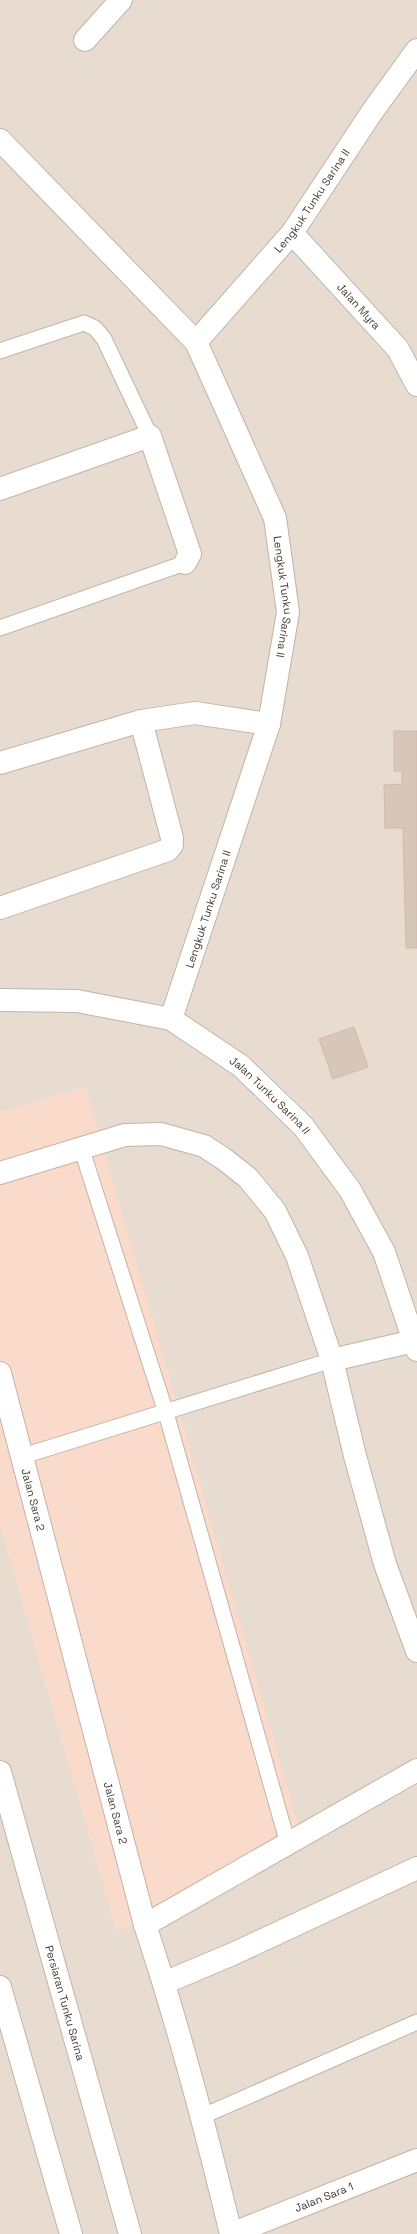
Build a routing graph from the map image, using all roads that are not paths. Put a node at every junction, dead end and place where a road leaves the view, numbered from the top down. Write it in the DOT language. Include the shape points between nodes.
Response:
graph roads {
  1 [pos="121,0"];
  2 [pos="85,40"];
  3 [pos="417,50"];
  4 [pos="0,141"];
  5 [pos="292,233"];
  6 [pos="196,342"];
  7 [pos="0,351"];
  8 [pos="417,385"];
  9 [pos="150,436"];
  10 [pos="0,489"];
  11 [pos="185,563"];
  12 [pos="0,628"];
  13 [pos="141,721"];
  14 [pos="269,724"];
  15 [pos="0,763"];
  16 [pos="0,908"];
  17 [pos="0,1000"];
  18 [pos="171,1019"];
  19 [pos="81,1147"];
  20 [pos="0,1173"];
  21 [pos="416,1345"];
  22 [pos="332,1360"];
  23 [pos="0,1373"];
  24 [pos="166,1413"];
  25 [pos="24,1456"];
  26 [pos="417,1651"];
  27 [pos="417,1770"];
  28 [pos="0,1772"];
  29 [pos="288,1844"];
  30 [pos="417,1868"];
  31 [pos="146,1925"];
  32 [pos="164,1983"];
  33 [pos="0,1987"];
  34 [pos="417,2022"];
  35 [pos="203,2116"];
  36 [pos="417,2160"];
  37 [pos="71,2234"];
  38 [pos="130,2234"];
  39 [pos="231,2234"];
  1 -- 2 [label="street"];
  3 -- 5 [label="street, Lengkuk Tunku Sarina II" via="372,112"];
  4 -- 6 [label="street, Lengkuk Tunku Sarina II"];
  5 -- 6 [label="street, Lengkuk Tunku Sarina II"];
  5 -- 8 [label="street, Jalan Myra" via="398,348"];
  6 -- 14 [label="street, Lengkuk Tunku Sarina II" via="275,518 288,612"];
  7 -- 9 [label="lane" via="84,323 95,328 104,340"];
  9 -- 10 [label="street"];
  9 -- 11 [label="street" via="190,554"];
  11 -- 12 [label="lane"];
  13 -- 14 [label="street" via="195,713"];
  13 -- 15 [label="street"];
  13 -- 16 [label="street" via="172,845 168,850"];
  14 -- 18 [label="street, Lengkuk Tunku Sarina II"];
  17 -- 18 [label="street, Jalan Tunku Sarina II" via="77,1001"];
  18 -- 21 [label="street, Jalan Tunku Sarina II" via="241,1066 303,1126 350,1190 384,1252"];
  19 -- 20 [label="street"];
  19 -- 22 [label="street" via="124,1135 161,1134 204,1146 248,1178 276,1211 297,1256"];
  19 -- 24 [label="lane"];
  21 -- 22 [label="street"];
  22 -- 24 [label="lane"];
  22 -- 26 [label="street" via="385,1564"];
  23 -- 25 [label="street, Jalan Sara 2"];
  24 -- 25 [label="lane"];
  24 -- 29 [label="lane"];
  25 -- 31 [label="street, Jalan Sara 2"];
  27 -- 29 [label="street"];
  28 -- 38 [label="street, Persiaran Tunku Sarina"];
  29 -- 31 [label="street"];
  30 -- 32 [label="street" via="242,1950"];
  31 -- 32 [label="street, Jalan Sara 2"];
  32 -- 35 [label="street, Jalan Sara 2"];
  33 -- 37 [label="street"];
  34 -- 35 [label="lane"];
  35 -- 39 [label="street, Jalan Sara 2"];
  36 -- 39 [label="street, Jalan Sara 1"];
}
